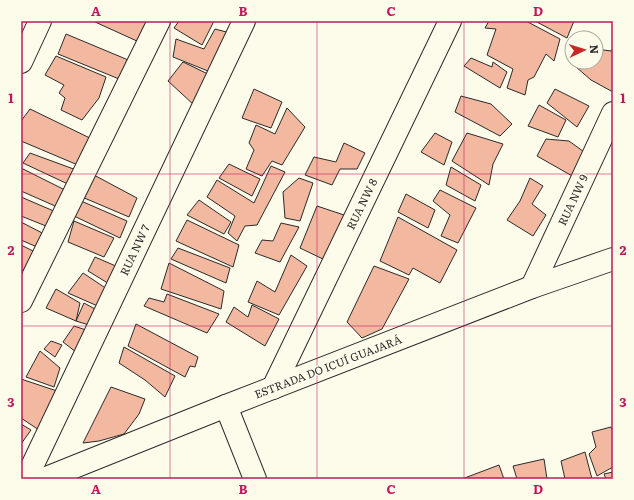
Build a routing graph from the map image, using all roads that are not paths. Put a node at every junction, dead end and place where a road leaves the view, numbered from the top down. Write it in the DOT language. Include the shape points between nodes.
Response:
graph roads {
  1 [pos="40,21"];
  2 [pos="159,21"];
  3 [pos="244,21"];
  4 [pos="450,21"];
  5 [pos="21,62"];
  6 [pos="613,114"];
  7 [pos="613,259"];
  8 [pos="532,287"];
  9 [pos="21,301"];
  10 [pos="273,388"];
  11 [pos="226,406"];
  12 [pos="56,477"];
  13 [pos="26,479"];
  14 [pos="255,479"];
  1 -- 5 [label="street"];
  2 -- 9 [label="street"];
  3 -- 13 [label="street, RUA NW 7"];
  4 -- 10 [label="street, RUA NW 8"];
  6 -- 8 [label="street, RUA NW 9"];
  7 -- 8 [label="street, ESTRADA DO ICUÍ GUAJARÁ"];
  8 -- 10 [label="street, ESTRADA DO ICUÍ GUAJARÁ"];
  10 -- 11 [label="street, ESTRADA DO ICUÍ GUAJARÁ"];
  11 -- 12 [label="street, ESTRADA DO ICUÍ GUAJARÁ"];
  11 -- 14 [label="street"];
}
